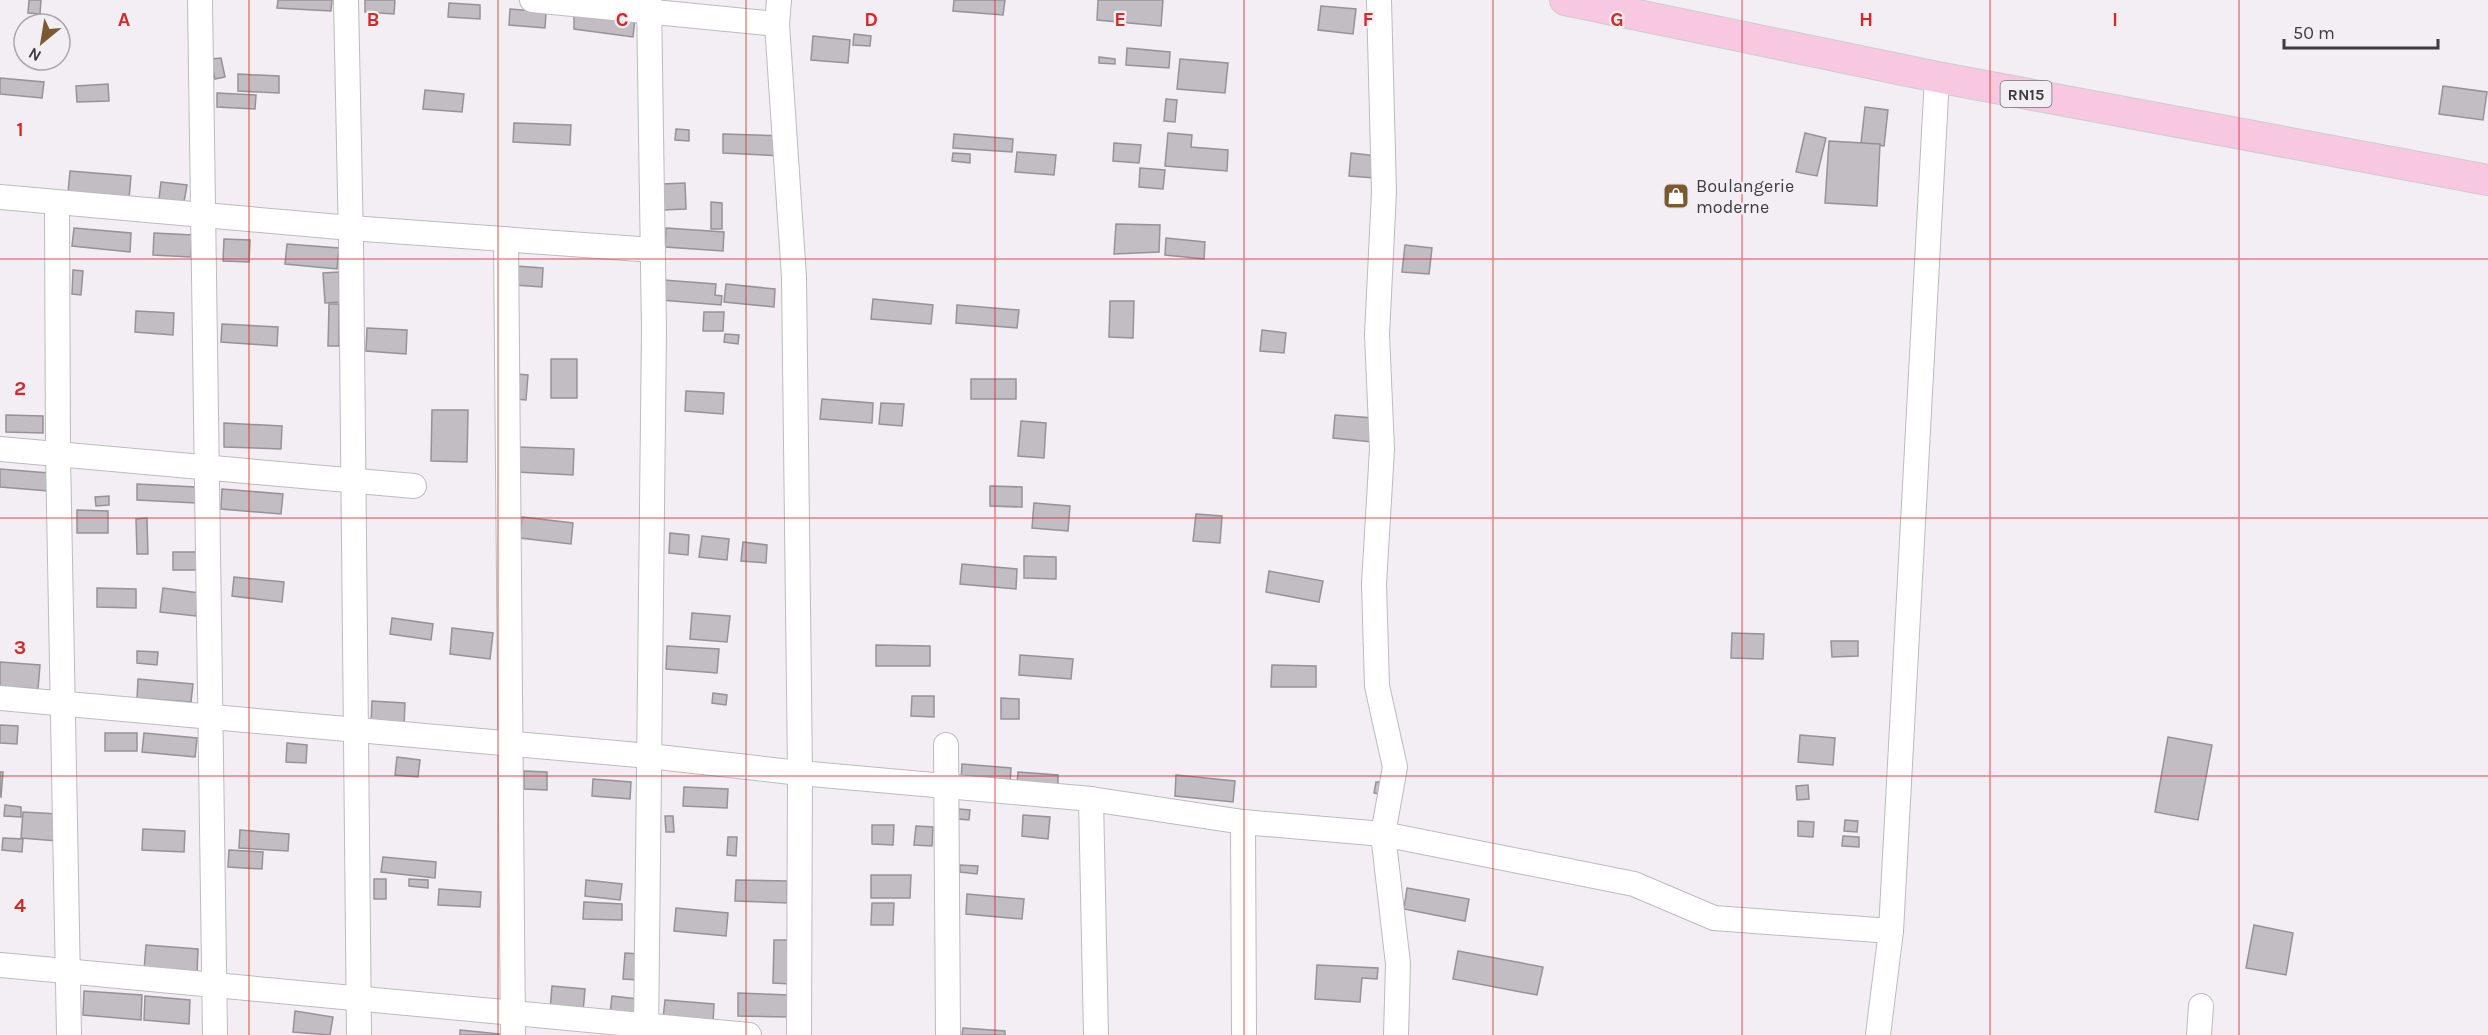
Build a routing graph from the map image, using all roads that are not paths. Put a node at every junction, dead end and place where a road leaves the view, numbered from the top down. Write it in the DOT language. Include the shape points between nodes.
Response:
graph roads {
  1 [pos="200,0"];
  2 [pos="346,0"];
  3 [pos="532,0"];
  4 [pos="779,0"];
  5 [pos="1379,0"];
  6 [pos="1565,0"];
  7 [pos="649,6"];
  8 [pos="777,24"];
  9 [pos="1937,77"];
  10 [pos="2488,180"];
  11 [pos="0,197"];
  12 [pos="57,202"];
  13 [pos="204,213"];
  14 [pos="351,228"];
  15 [pos="506,239"];
  16 [pos="652,250"];
  17 [pos="0,449"];
  18 [pos="58,454"];
  19 [pos="208,468"];
  20 [pos="352,481"];
  21 [pos="414,486"];
  22 [pos="0,698"];
  23 [pos="63,704"];
  24 [pos="211,718"];
  25 [pos="355,731"];
  26 [pos="511,745"];
  27 [pos="946,745"];
  28 [pos="649,756"];
  29 [pos="800,773"];
  30 [pos="946,786"];
  31 [pos="1091,799"];
  32 [pos="1243,822"];
  33 [pos="1383,834"];
  34 [pos="1891,931"];
  35 [pos="0,965"];
  36 [pos="68,971"];
  37 [pos="214,985"];
  38 [pos="358,999"];
  39 [pos="2201,1005"];
  40 [pos="513,1024"];
  41 [pos="646,1030"];
  42 [pos="69,1035"];
  43 [pos="215,1035"];
  44 [pos="359,1035"];
  45 [pos="749,1035"];
  46 [pos="798,1035"];
  47 [pos="948,1035"];
  48 [pos="1096,1035"];
  49 [pos="1244,1035"];
  50 [pos="1396,1035"];
  51 [pos="1878,1035"];
  52 [pos="2199,1035"];
  1 -- 13 [label="street"];
  2 -- 14 [label="street"];
  3 -- 7 [label="street"];
  4 -- 8 [label="street"];
  5 -- 33 [label="street" via="1384,192 1377,335 1382,449 1374,584 1377,686 1395,766"];
  6 -- 9 [label="main road, RN15"];
  7 -- 8 [label="street"];
  7 -- 16 [label="street"];
  8 -- 29 [label="street" via="794,277"];
  9 -- 10 [label="main road, RN15"];
  9 -- 34 [label="street"];
  11 -- 12 [label="street"];
  12 -- 13 [label="street"];
  12 -- 18 [label="street"];
  13 -- 14 [label="street"];
  13 -- 19 [label="street"];
  14 -- 15 [label="street"];
  14 -- 20 [label="street"];
  15 -- 16 [label="street"];
  15 -- 26 [label="street"];
  16 -- 28 [label="street"];
  17 -- 18 [label="street"];
  18 -- 19 [label="street"];
  18 -- 23 [label="street"];
  19 -- 20 [label="street"];
  19 -- 24 [label="street"];
  20 -- 21 [label="street"];
  20 -- 25 [label="street"];
  22 -- 23 [label="street"];
  23 -- 24 [label="street"];
  23 -- 36 [label="street"];
  24 -- 25 [label="street"];
  24 -- 37 [label="street"];
  25 -- 26 [label="street"];
  25 -- 38 [label="street"];
  26 -- 28 [label="street"];
  26 -- 40 [label="street"];
  27 -- 30 [label="street"];
  28 -- 29 [label="street"];
  28 -- 41 [label="street"];
  29 -- 30 [label="street"];
  29 -- 46 [label="street"];
  30 -- 31 [label="street"];
  30 -- 47 [label="street"];
  31 -- 32 [label="street"];
  31 -- 48 [label="street"];
  32 -- 33 [label="street"];
  32 -- 49 [label="street"];
  33 -- 34 [label="street" via="1634,884 1713,918"];
  33 -- 50 [label="street" via="1398,964"];
  34 -- 51 [label="street"];
  35 -- 36 [label="street"];
  36 -- 37 [label="street"];
  36 -- 42 [label="street"];
  37 -- 38 [label="street"];
  37 -- 43 [label="street"];
  38 -- 40 [label="street"];
  38 -- 44 [label="street"];
  39 -- 52 [label="street"];
  40 -- 41 [label="street"];
  41 -- 45 [label="street"];
}
